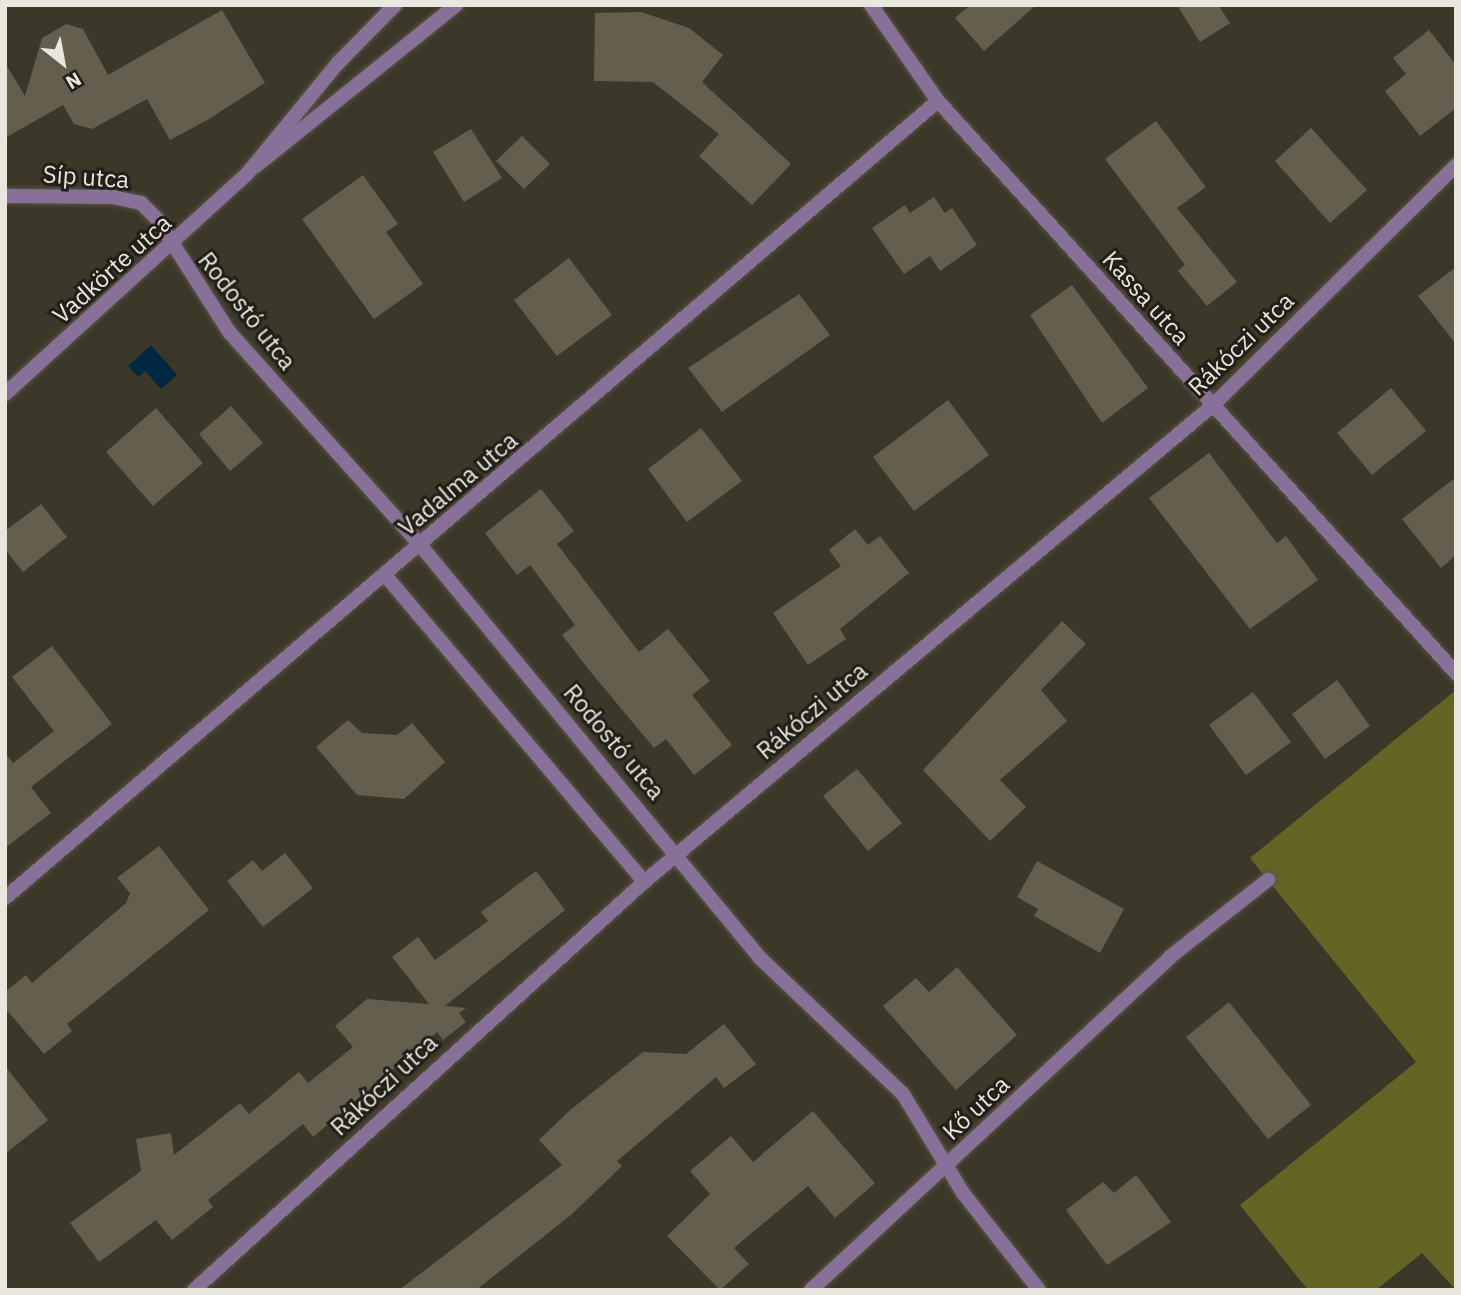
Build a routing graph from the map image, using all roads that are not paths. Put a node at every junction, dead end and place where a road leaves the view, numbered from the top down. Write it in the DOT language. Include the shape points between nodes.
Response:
graph roads {
  1 [pos="395,5"];
  2 [pos="456,5"];
  3 [pos="871,5"];
  4 [pos="937,101"];
  5 [pos="1456,165"];
  6 [pos="247,174"];
  7 [pos="5,196"];
  8 [pos="157,219"];
  9 [pos="171,249"];
  10 [pos="5,394"];
  11 [pos="1212,406"];
  12 [pos="421,546"];
  13 [pos="384,575"];
  14 [pos="1456,673"];
  15 [pos="678,853"];
  16 [pos="1268,880"];
  17 [pos="644,882"];
  18 [pos="5,898"];
  19 [pos="948,1166"];
  20 [pos="194,1290"];
  21 [pos="811,1290"];
  22 [pos="1039,1290"];
  1 -- 6 [label="street, Vadkörte utca" via="338,63"];
  2 -- 6 [label="street, Vadkörte utca"];
  3 -- 4 [label="street, Kassa utca"];
  4 -- 11 [label="street, Kassa utca"];
  4 -- 12 [label="street, Vadalma utca"];
  5 -- 11 [label="street, Rákóczi utca"];
  6 -- 9 [label="street, Vadkörte utca"];
  7 -- 8 [label="street, Síp utca" via="113,197 141,203"];
  8 -- 9 [label="street, Rodostó utca"];
  9 -- 10 [label="street, Vadkörte utca"];
  9 -- 12 [label="street, Rodostó utca" via="230,333"];
  11 -- 14 [label="street, Kassa utca"];
  11 -- 15 [label="street, Rákóczi utca"];
  12 -- 13 [label="street, Vadalma utca"];
  12 -- 15 [label="street, Rodostó utca"];
  13 -- 17 [label="street"];
  13 -- 18 [label="street, Vadalma utca"];
  15 -- 17 [label="street, Rákóczi utca"];
  15 -- 19 [label="street, Rodostó utca" via="760,958 903,1094"];
  16 -- 19 [label="street, Kő utca" via="1170,957"];
  17 -- 20 [label="street, Rákóczi utca"];
  19 -- 21 [label="street, Kő utca"];
  19 -- 22 [label="street, Rodostó utca"];
}
